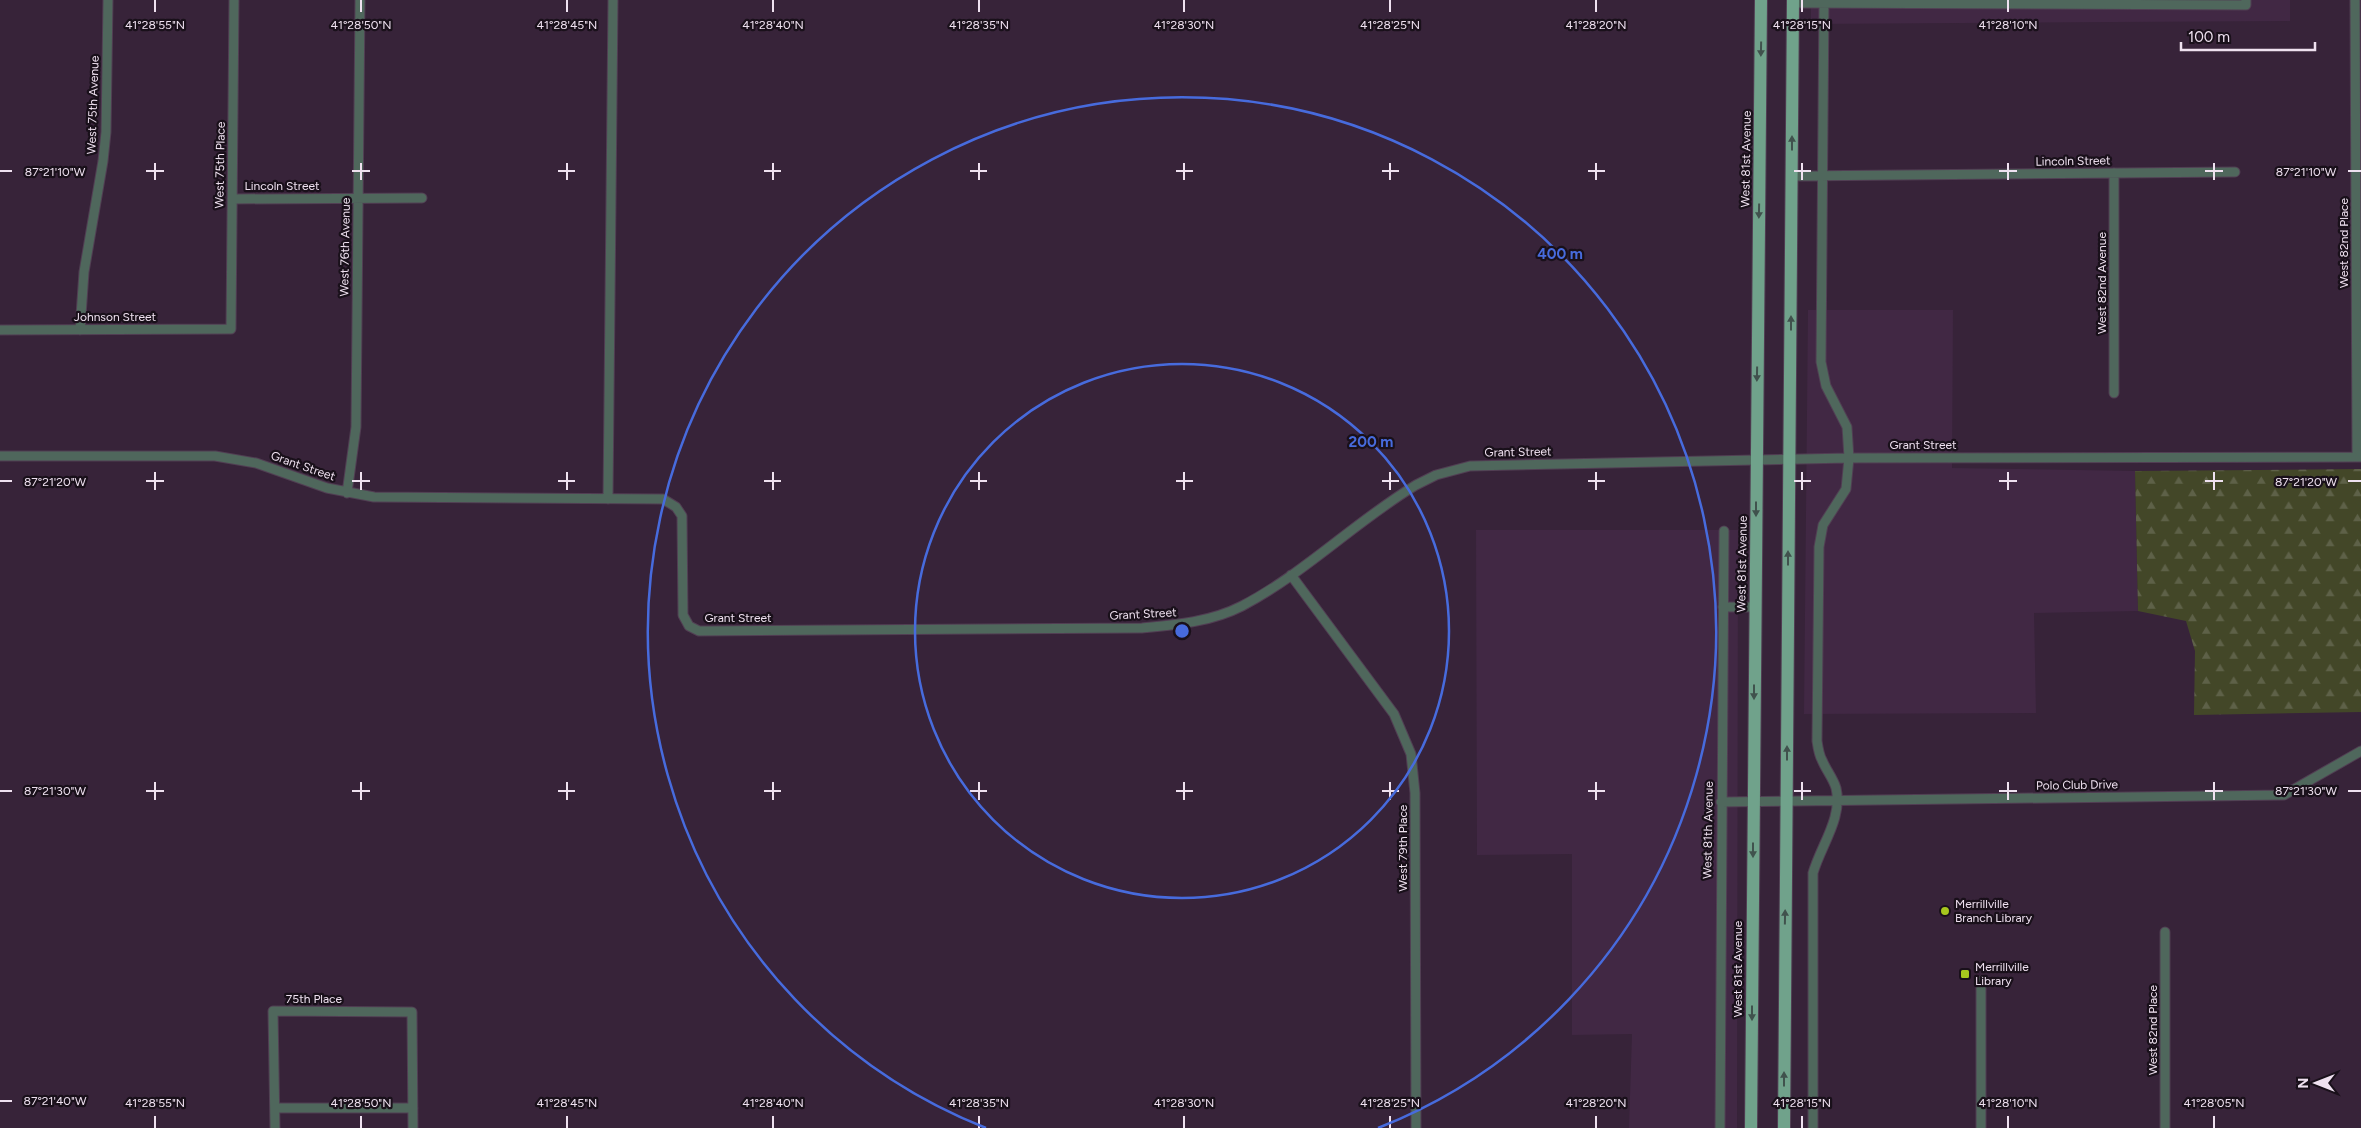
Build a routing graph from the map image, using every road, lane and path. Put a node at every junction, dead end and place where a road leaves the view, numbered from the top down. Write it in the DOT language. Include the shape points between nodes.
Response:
graph roads {
  1 [pos="108,0"];
  2 [pos="234,0"];
  3 [pos="360,0"];
  4 [pos="613,0"];
  5 [pos="1761,0"];
  6 [pos="2246,0"];
  7 [pos="2355,0"];
  8 [pos="1793,1"];
  9 [pos="1824,1"];
  10 [pos="2358,165"];
  11 [pos="2234,172"];
  12 [pos="2114,173"];
  13 [pos="1792,176"];
  14 [pos="1823,176"];
  15 [pos="358,198"];
  16 [pos="422,198"];
  17 [pos="232,199"];
  18 [pos="0,330"];
  19 [pos="80,330"];
  20 [pos="231,330"];
  21 [pos="2359,364"];
  22 [pos="2114,393"];
  23 [pos="0,456"];
  24 [pos="2359,456"];
  25 [pos="1849,458"];
  26 [pos="1790,459"];
  27 [pos="1756,461"];
  28 [pos="347,493"];
  29 [pos="608,499"];
  30 [pos="1724,531"];
  31 [pos="1291,575"];
  32 [pos="1723,607"];
  33 [pos="1755,607"];
  34 [pos="2361,751"];
  35 [pos="1786,801"];
  36 [pos="1838,801"];
  37 [pos="1721,802"];
  38 [pos="1753,802"];
  39 [pos="2165,932"];
  40 [pos="1981,982"];
  41 [pos="274,1108"];
  42 [pos="413,1108"];
  43 [pos="275,1128"];
  44 [pos="413,1128"];
  45 [pos="1416,1128"];
  46 [pos="1720,1128"];
  47 [pos="1751,1128"];
  48 [pos="1784,1128"];
  49 [pos="1813,1128"];
  50 [pos="1981,1128"];
  51 [pos="2165,1128"];
  1 -- 19 [label="street, West 75th Avenue" via="104,160 84,272"];
  2 -- 17 [label="street, West 75th Place"];
  3 -- 15 [label="street, West 76th Avenue"];
  4 -- 29 [label="street"];
  5 -- 27 [label="main road, West 81st Avenue, one-way"];
  6 -- 9 [label="street" via="2246,5 1900,5"];
  7 -- 10 [label="street, West 82nd Place"];
  8 -- 9 [label="street"];
  13 -- 8 [label="main road, one-way"];
  9 -- 14 [label="street"];
  10 -- 21 [label="street, West 82nd Place"];
  11 -- 12 [label="street, Lincoln Street"];
  12 -- 14 [label="street, Lincoln Street"];
  12 -- 22 [label="street, West 82nd Avenue"];
  13 -- 14 [label="street, Lincoln Street"];
  26 -- 13 [label="main road, one-way"];
  14 -- 25 [label="street" via="1822,369 1826,386 1847,427"];
  15 -- 16 [label="street, Lincoln Street"];
  15 -- 17 [label="street, Lincoln Street"];
  15 -- 28 [label="street, West 76th Avenue" via="356,427"];
  17 -- 20 [label="street, West 75th Place"];
  18 -- 19 [label="street, Johnson Street"];
  19 -- 20 [label="street, Johnson Street"];
  21 -- 24 [label="street, West 82nd Place"];
  23 -- 28 [label="street, Grant Street" via="215,456 256,463"];
  24 -- 25 [label="street, Grant Street"];
  25 -- 26 [label="street, Grant Street"];
  25 -- 36 [label="street" via="1846,489 1823,525 1819,547 1817,742 1835,785"];
  26 -- 27 [label="street, Grant Street"];
  35 -- 26 [label="main road, one-way"];
  27 -- 31 [label="street, Grant Street" via="1494,464 1458,469 1431,477 1406,491"];
  27 -- 33 [label="main road, West 81st Avenue, one-way"];
  28 -- 29 [label="street, Grant Street" via="374,497"];
  29 -- 31 [label="street, Grant Street" via="663,500 679,510 684,525 684,615 689,626 699,631 1142,628 1192,623 1240,607"];
  30 -- 32 [label="street, West 81th Avenue"];
  31 -- 45 [label="street, West 79th Place" via="1394,714 1411,754 1415,801"];
  32 -- 33 [label="street"];
  32 -- 37 [label="street, West 81th Avenue"];
  33 -- 38 [label="main road, West 81st Avenue, one-way"];
  34 -- 36 [label="street, Polo Club Drive" via="2284,796"];
  35 -- 36 [label="street, Polo Club Drive"];
  35 -- 38 [label="street, Polo Club Drive"];
  48 -- 35 [label="main road, one-way"];
  36 -- 49 [label="street" via="1833,825 1813,873"];
  37 -- 38 [label="street, Polo Club Drive"];
  37 -- 46 [label="street, West 81th Avenue"];
  38 -- 47 [label="main road, West 81st Avenue, one-way"];
  39 -- 51 [label="street, West 82nd Place"];
  40 -- 50 [label="street"];
  41 -- 42 [label="street"];
  41 -- 42 [label="street, 75th Place" via="273,1011 412,1012"];
  41 -- 43 [label="street, 75th Place"];
  42 -- 44 [label="street"];
}
